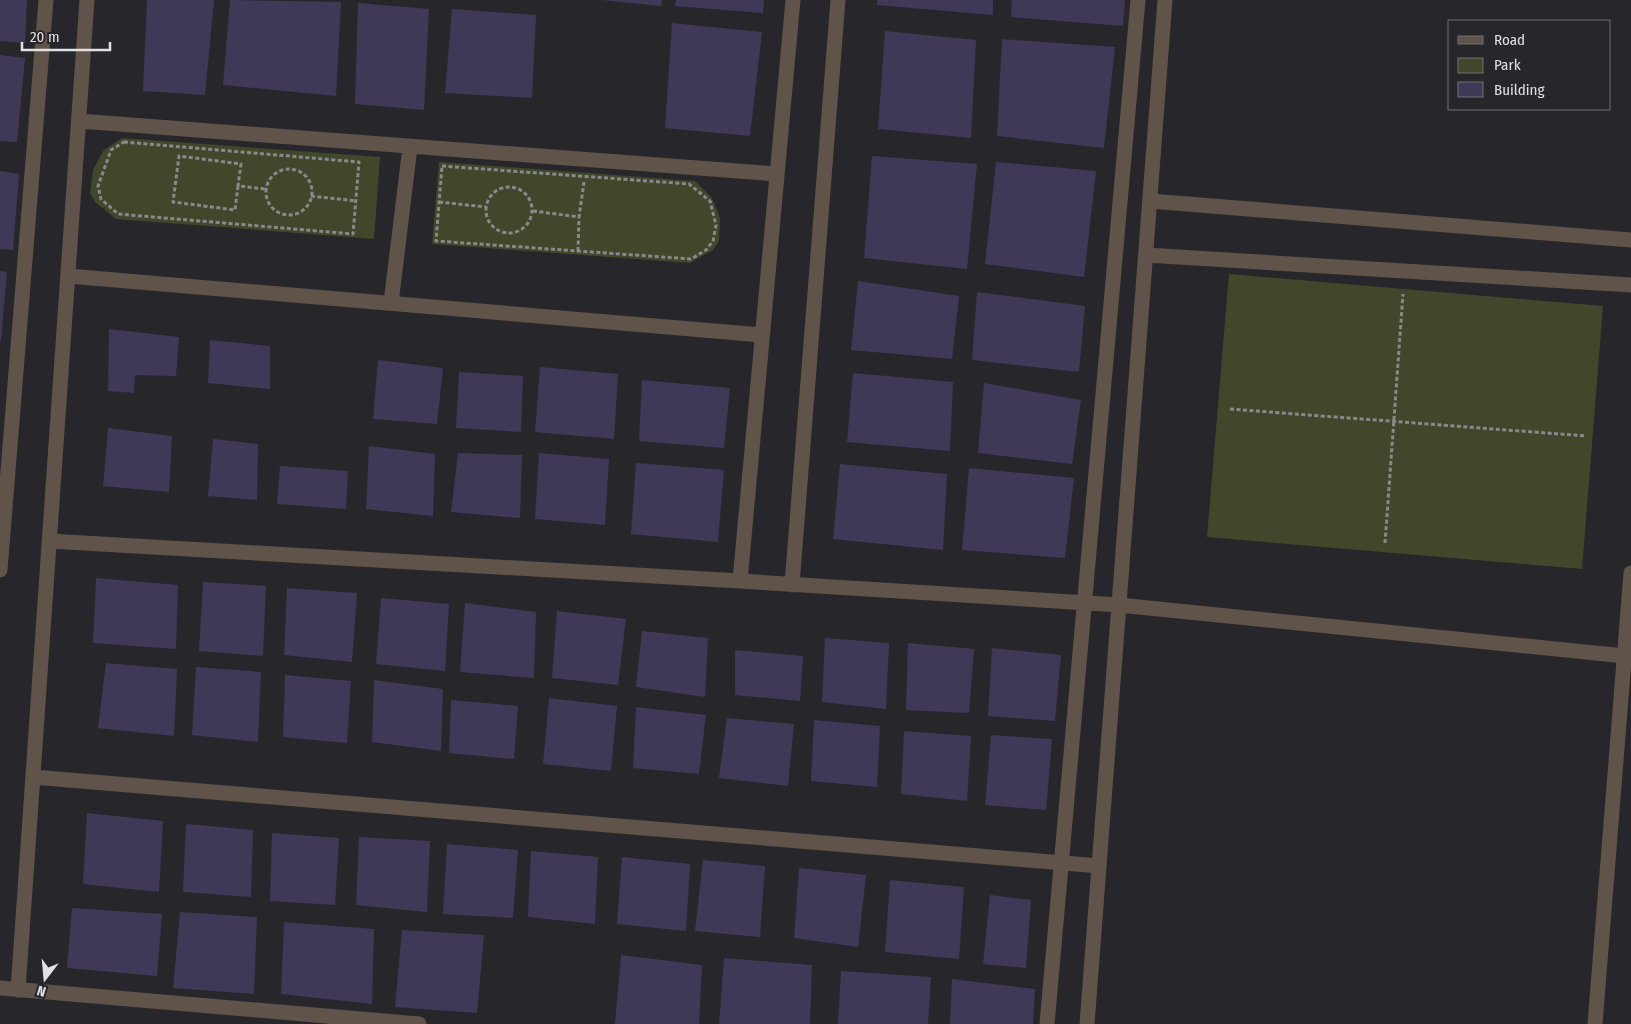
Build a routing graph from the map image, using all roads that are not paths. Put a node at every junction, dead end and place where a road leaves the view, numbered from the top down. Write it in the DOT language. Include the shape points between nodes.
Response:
graph roads {
  1 [pos="46,0"];
  2 [pos="87,0"];
  3 [pos="793,0"];
  4 [pos="838,0"];
  5 [pos="1138,0"];
  6 [pos="1165,0"];
  7 [pos="79,121"];
  8 [pos="410,146"];
  9 [pos="777,174"];
  10 [pos="1150,201"];
  11 [pos="1631,240"];
  12 [pos="1146,255"];
  13 [pos="68,276"];
  14 [pos="1631,285"];
  15 [pos="391,303"];
  16 [pos="762,335"];
  17 [pos="49,541"];
  18 [pos="0,570"];
  19 [pos="1631,573"];
  20 [pos="740,581"];
  21 [pos="792,585"];
  22 [pos="1084,603"];
  23 [pos="1119,605"];
  24 [pos="1624,656"];
  25 [pos="33,777"];
  26 [pos="1062,863"];
  27 [pos="1099,866"];
  28 [pos="0,988"];
  29 [pos="18,990"];
  30 [pos="419,1024"];
  31 [pos="1047,1024"];
  32 [pos="1087,1024"];
  33 [pos="1595,1024"];
  1 -- 18 [label="street"];
  2 -- 7 [label="street"];
  3 -- 9 [label="street"];
  4 -- 21 [label="street"];
  5 -- 22 [label="street"];
  6 -- 10 [label="street"];
  7 -- 8 [label="street"];
  7 -- 13 [label="street"];
  8 -- 9 [label="street"];
  8 -- 15 [label="street"];
  9 -- 16 [label="street"];
  10 -- 11 [label="street"];
  10 -- 12 [label="street"];
  12 -- 14 [label="street"];
  12 -- 23 [label="street"];
  13 -- 15 [label="street"];
  13 -- 17 [label="street"];
  15 -- 16 [label="street"];
  16 -- 20 [label="street"];
  17 -- 20 [label="street"];
  17 -- 25 [label="street"];
  19 -- 24 [label="street"];
  20 -- 21 [label="street"];
  21 -- 22 [label="street"];
  22 -- 23 [label="street"];
  22 -- 26 [label="street"];
  23 -- 24 [label="street"];
  23 -- 27 [label="street"];
  24 -- 33 [label="street"];
  25 -- 26 [label="street"];
  25 -- 29 [label="street"];
  26 -- 27 [label="street"];
  26 -- 31 [label="street"];
  27 -- 32 [label="street"];
  28 -- 29 [label="street"];
  29 -- 30 [label="street"];
}
